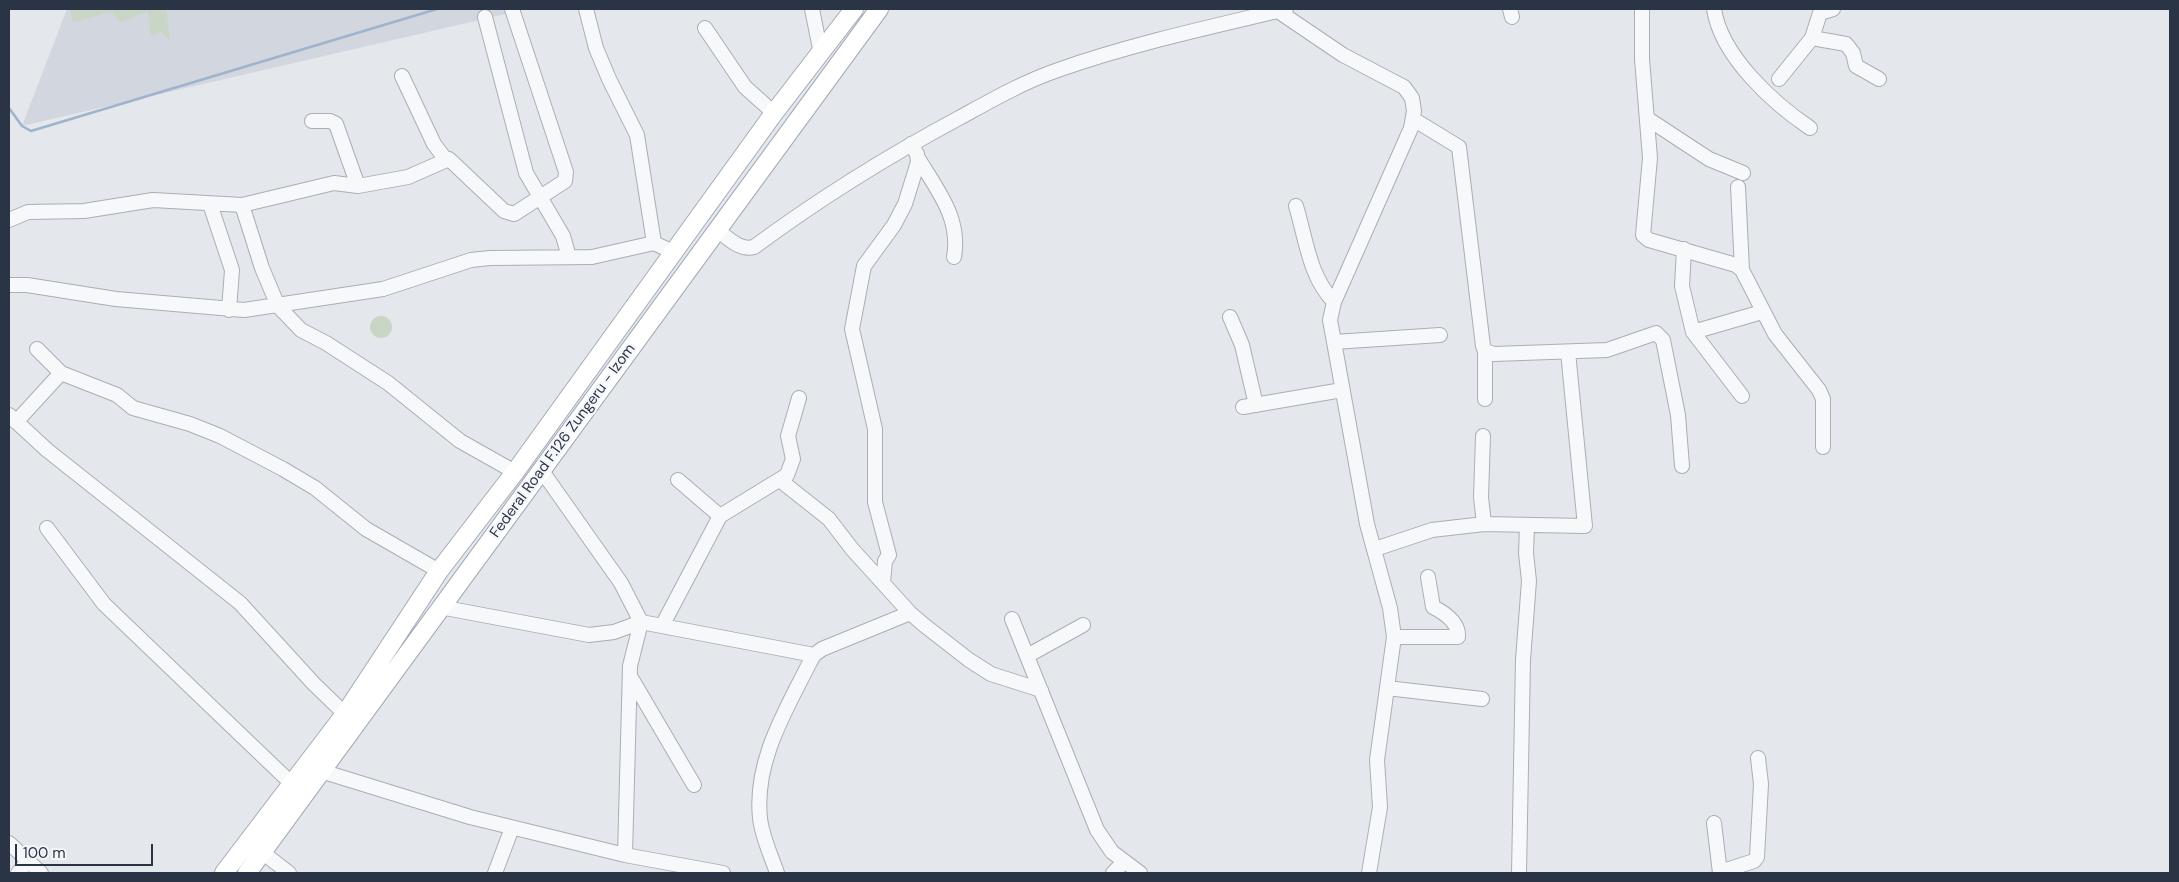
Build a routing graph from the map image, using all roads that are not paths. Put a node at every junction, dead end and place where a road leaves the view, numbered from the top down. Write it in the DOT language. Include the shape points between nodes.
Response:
graph roads {
  1 [pos="512,9"];
  2 [pos="586,9"];
  3 [pos="812,9"];
  4 [pos="854,9"];
  5 [pos="879,9"];
  6 [pos="1642,9"];
  7 [pos="1714,9"];
  8 [pos="1281,10"];
  9 [pos="1823,10"];
  10 [pos="485,17"];
  11 [pos="705,28"];
  12 [pos="1812,38"];
  13 [pos="821,54"];
  14 [pos="805,75"];
  15 [pos="402,76"];
  16 [pos="1779,79"];
  17 [pos="1879,79"];
  18 [pos="821,88"];
  19 [pos="774,113"];
  20 [pos="1412,119"];
  21 [pos="1648,119"];
  22 [pos="312,121"];
  23 [pos="1810,128"];
  24 [pos="911,144"];
  25 [pos="918,158"];
  26 [pos="449,160"];
  27 [pos="1743,173"];
  28 [pos="358,186"];
  29 [pos="1738,187"];
  30 [pos="541,198"];
  31 [pos="210,204"];
  32 [pos="242,205"];
  33 [pos="1296,206"];
  34 [pos="9,220"];
  35 [pos="717,230"];
  36 [pos="654,243"];
  37 [pos="1684,249"];
  38 [pos="675,253"];
  39 [pos="569,257"];
  40 [pos="954,257"];
  41 [pos="1742,270"];
  42 [pos="9,285"];
  43 [pos="1334,302"];
  44 [pos="278,306"];
  45 [pos="229,310"];
  46 [pos="1762,312"];
  47 [pos="1230,317"];
  48 [pos="1693,332"];
  49 [pos="1440,335"];
  50 [pos="1334,342"];
  51 [pos="37,349"];
  52 [pos="1485,351"];
  53 [pos="1568,352"];
  54 [pos="61,373"];
  55 [pos="1342,390"];
  56 [pos="1742,396"];
  57 [pos="799,398"];
  58 [pos="1485,399"];
  59 [pos="13,418"];
  60 [pos="1483,436"];
  61 [pos="1823,447"];
  62 [pos="1682,466"];
  63 [pos="542,471"];
  64 [pos="515,472"];
  65 [pos="678,480"];
  66 [pos="781,481"];
  67 [pos="720,516"];
  68 [pos="1484,524"];
  69 [pos="1527,526"];
  70 [pos="47,528"];
  71 [pos="1375,549"];
  72 [pos="439,571"];
  73 [pos="1428,577"];
  74 [pos="883,582"];
  75 [pos="440,608"];
  76 [pos="910,613"];
  77 [pos="1012,619"];
  78 [pos="642,622"];
  79 [pos="1083,625"];
  80 [pos="662,626"];
  81 [pos="1394,637"];
  82 [pos="814,654"];
  83 [pos="1027,656"];
  84 [pos="630,676"];
  85 [pos="1388,688"];
  86 [pos="1041,690"];
  87 [pos="1482,698"];
  88 [pos="345,714"];
  89 [pos="1758,758"];
  90 [pos="321,771"];
  91 [pos="292,784"];
  92 [pos="694,785"];
  93 [pos="1714,824"];
  94 [pos="512,828"];
  95 [pos="9,843"];
  96 [pos="262,852"];
  97 [pos="624,855"];
  98 [pos="28,861"];
  99 [pos="1124,862"];
  100 [pos="18,873"];
  101 [pos="41,873"];
  102 [pos="224,873"];
  103 [pos="247,873"];
  104 [pos="289,873"];
  105 [pos="495,873"];
  106 [pos="722,873"];
  107 [pos="777,873"];
  108 [pos="1113,873"];
  109 [pos="1140,873"];
  110 [pos="1369,873"];
  111 [pos="1519,873"];
  112 [pos="1720,873"];
  1 -- 30 [label="street" via="566,172 564,181"];
  2 -- 36 [label="street" via="596,48 636,135"];
  3 -- 13 [label="street"];
  4 -- 13 [label="main road, Federal Road F.126 Zungeru - Izom"];
  5 -- 18 [label="main road, Federal Road F.126 Zungeru - Izom"];
  6 -- 21 [label="street" via="1642,59"];
  7 -- 23 [label="street" via="1727,44 1758,86 1782,109"];
  8 -- 20 [label="street" via="1342,55 1404,87 1412,98"];
  8 -- 24 [label="street" via="1059,69 1019,86"];
  9 -- 12 [label="street"];
  10 -- 30 [label="street" via="526,173"];
  11 -- 19 [label="street" via="745,87"];
  12 -- 16 [label="street"];
  12 -- 17 [label="street" via="1846,44 1853,53 1856,66"];
  13 -- 14 [label="main road, Federal Road F.126 Zungeru - Izom"];
  14 -- 18 [label="main road"];
  14 -- 19 [label="main road, Federal Road F.126 Zungeru - Izom"];
  15 -- 26 [label="street" via="434,144"];
  18 -- 35 [label="main road, Federal Road F.126 Zungeru - Izom"];
  19 -- 38 [label="main road, Federal Road F.126 Zungeru - Izom"];
  20 -- 43 [label="street" via="1411,128"];
  20 -- 52 [label="street" via="1459,147"];
  21 -- 27 [label="street" via="1708,158"];
  21 -- 37 [label="street" via="1650,158 1642,235 1649,240"];
  22 -- 28 [label="street" via="336,124"];
  24 -- 25 [label="street"];
  24 -- 35 [label="street" via="754,247 741,247"];
  25 -- 40 [label="street" via="952,215 956,243"];
  25 -- 74 [label="street" via="899,216 863,269 852,329 875,429 875,502 889,552"];
  26 -- 28 [label="street" via="408,176"];
  26 -- 30 [label="street" via="507,213 514,214"];
  28 -- 32 [label="street" via="334,183"];
  29 -- 41 [label="street"];
  30 -- 39 [label="street" via="564,236"];
  31 -- 32 [label="street"];
  31 -- 34 [label="street" via="153,200 84,211 28,212"];
  31 -- 45 [label="street" via="232,270"];
  32 -- 44 [label="street"];
  33 -- 43 [label="street" via="1313,270 1323,291"];
  35 -- 63 [label="main road, Federal Road F.126 Zungeru - Izom"];
  36 -- 38 [label="street"];
  36 -- 39 [label="street" via="603,256"];
  37 -- 41 [label="street" via="1736,265"];
  37 -- 48 [label="street" via="1682,286"];
  38 -- 64 [label="main road, Federal Road F.126 Zungeru - Izom"];
  39 -- 44 [label="street" via="471,260 383,289"];
  41 -- 46 [label="street"];
  42 -- 45 [label="street"];
  43 -- 50 [label="street" via="1330,320"];
  44 -- 45 [label="street"];
  44 -- 64 [label="street" via="300,330 388,383 460,441"];
  46 -- 48 [label="street"];
  46 -- 61 [label="street" via="1819,390 1823,399"];
  47 -- 55 [label="street" via="1242,345 1249,406"];
  48 -- 56 [label="street"];
  49 -- 50 [label="street"];
  50 -- 55 [label="street"];
  51 -- 54 [label="street"];
  52 -- 53 [label="street" via="1494,354"];
  52 -- 58 [label="street"];
  53 -- 62 [label="street" via="1607,350 1656,333 1660,335 1678,415"];
  53 -- 69 [label="street" via="1585,526"];
  54 -- 59 [label="street"];
  54 -- 72 [label="street" via="117,395 133,408 220,436 276,465 315,488 366,529"];
  55 -- 71 [label="street" via="1367,524"];
  57 -- 66 [label="street" via="788,436 793,459"];
  59 -- 88 [label="street" via="47,450 240,603"];
  60 -- 68 [label="street" via="1481,497"];
  63 -- 75 [label="main road, Federal Road F.126 Zungeru - Izom"];
  63 -- 78 [label="street" via="621,583"];
  64 -- 72 [label="main road, Federal Road F.126 Zungeru - Izom"];
  65 -- 67 [label="street"];
  66 -- 67 [label="street"];
  66 -- 74 [label="street" via="828,519"];
  67 -- 80 [label="street"];
  68 -- 69 [label="street"];
  68 -- 71 [label="street" via="1432,530"];
  69 -- 111 [label="street" via="1529,581 1523,660"];
  70 -- 91 [label="street" via="104,604"];
  71 -- 81 [label="street"];
  72 -- 88 [label="main road, Federal Road F.126 Zungeru - Izom"];
  73 -- 81 [label="street" via="1432,605 1453,622 1458,636"];
  74 -- 76 [label="street"];
  75 -- 78 [label="street" via="589,635 614,632"];
  75 -- 90 [label="main road, Federal Road F.126 Zungeru - Izom"];
  76 -- 82 [label="street"];
  76 -- 86 [label="street" via="992,674"];
  77 -- 83 [label="street"];
  78 -- 80 [label="street"];
  78 -- 84 [label="street"];
  79 -- 83 [label="street"];
  80 -- 82 [label="street"];
  81 -- 85 [label="street"];
  82 -- 107 [label="street" via="767,751 759,803 760,820"];
  83 -- 86 [label="street"];
  84 -- 92 [label="street"];
  84 -- 97 [label="street"];
  85 -- 87 [label="street"];
  85 -- 110 [label="street" via="1377,760 1380,807"];
  86 -- 99 [label="street" via="1097,830 1112,852"];
  88 -- 91 [label="main road, Federal Road F.126 Zungeru - Izom"];
  89 -- 112 [label="street" via="1761,784 1757,857"];
  90 -- 94 [label="street"];
  90 -- 96 [label="main road, Federal Road F.126 Zungeru - Izom"];
  91 -- 102 [label="main road, Federal Road F.126 Zungeru - Izom"];
  93 -- 112 [label="street"];
  94 -- 97 [label="street"];
  94 -- 105 [label="street"];
  95 -- 98 [label="street"];
  96 -- 103 [label="main road, Federal Road F.126 Zungeru - Izom"];
  96 -- 104 [label="street"];
  97 -- 106 [label="street"];
  98 -- 100 [label="street"];
  98 -- 101 [label="street"];
  99 -- 108 [label="street"];
  99 -- 109 [label="street"];
}
